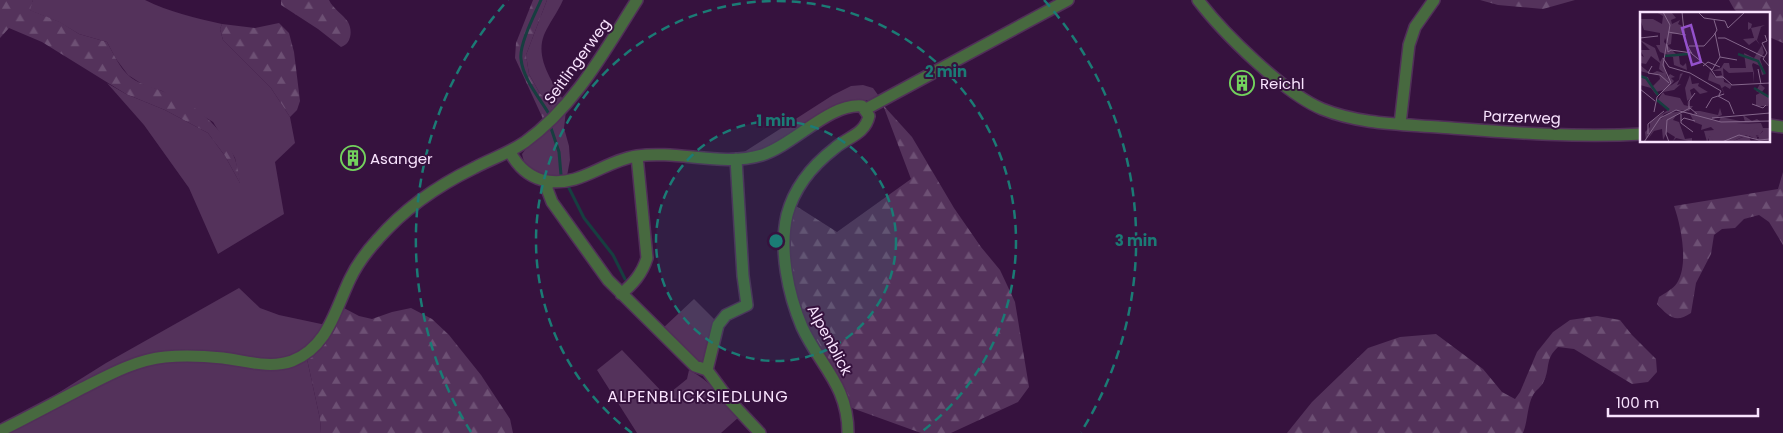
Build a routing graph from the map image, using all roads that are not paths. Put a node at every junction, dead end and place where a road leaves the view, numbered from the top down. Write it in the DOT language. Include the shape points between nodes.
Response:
graph roads {
  1 [pos="637,0"];
  2 [pos="1068,0"];
  3 [pos="1198,0"];
  4 [pos="1434,0"];
  5 [pos="866,110"];
  6 [pos="1400,124"];
  7 [pos="1770,125"];
  8 [pos="1783,127"];
  9 [pos="1640,134"];
  10 [pos="510,152"];
  11 [pos="636,156"];
  12 [pos="736,158"];
  13 [pos="548,181"];
  14 [pos="621,294"];
  15 [pos="707,370"];
  16 [pos="0,431"];
  17 [pos="760,433"];
  18 [pos="848,433"];
  1 -- 10 [label="street, Seitlingerweg" via="564,107 538,132"];
  2 -- 5 [label="street"];
  3 -- 6 [label="street, Parzerweg" via="1238,44 1307,102 1340,115"];
  4 -- 6 [label="street" via="1416,27 1409,45"];
  5 -- 12 [label="street" via="852,105 840,109 775,149"];
  5 -- 18 [label="street, Alpenblick" via="869,116 867,125 821,160 802,182 787,217 785,238 795,308 802,327 840,390 845,403"];
  6 -- 9 [label="street, Parzerweg" via="1539,133"];
  7 -- 8 [label="street"];
  10 -- 13 [label="street" via="523,169"];
  10 -- 16 [label="street, Seitlingerweg" via="451,180 394,221 354,271 325,335 304,355 278,364 201,356 146,361 105,377"];
  11 -- 12 [label="street" via="667,154"];
  11 -- 13 [label="street" via="578,178"];
  11 -- 14 [label="street" via="647,258 644,269"];
  12 -- 15 [label="street" via="747,305 726,315 718,325"];
  13 -- 14 [label="street" via="552,202"];
  14 -- 15 [label="street" via="695,366"];
  15 -- 17 [label="street"];
}
